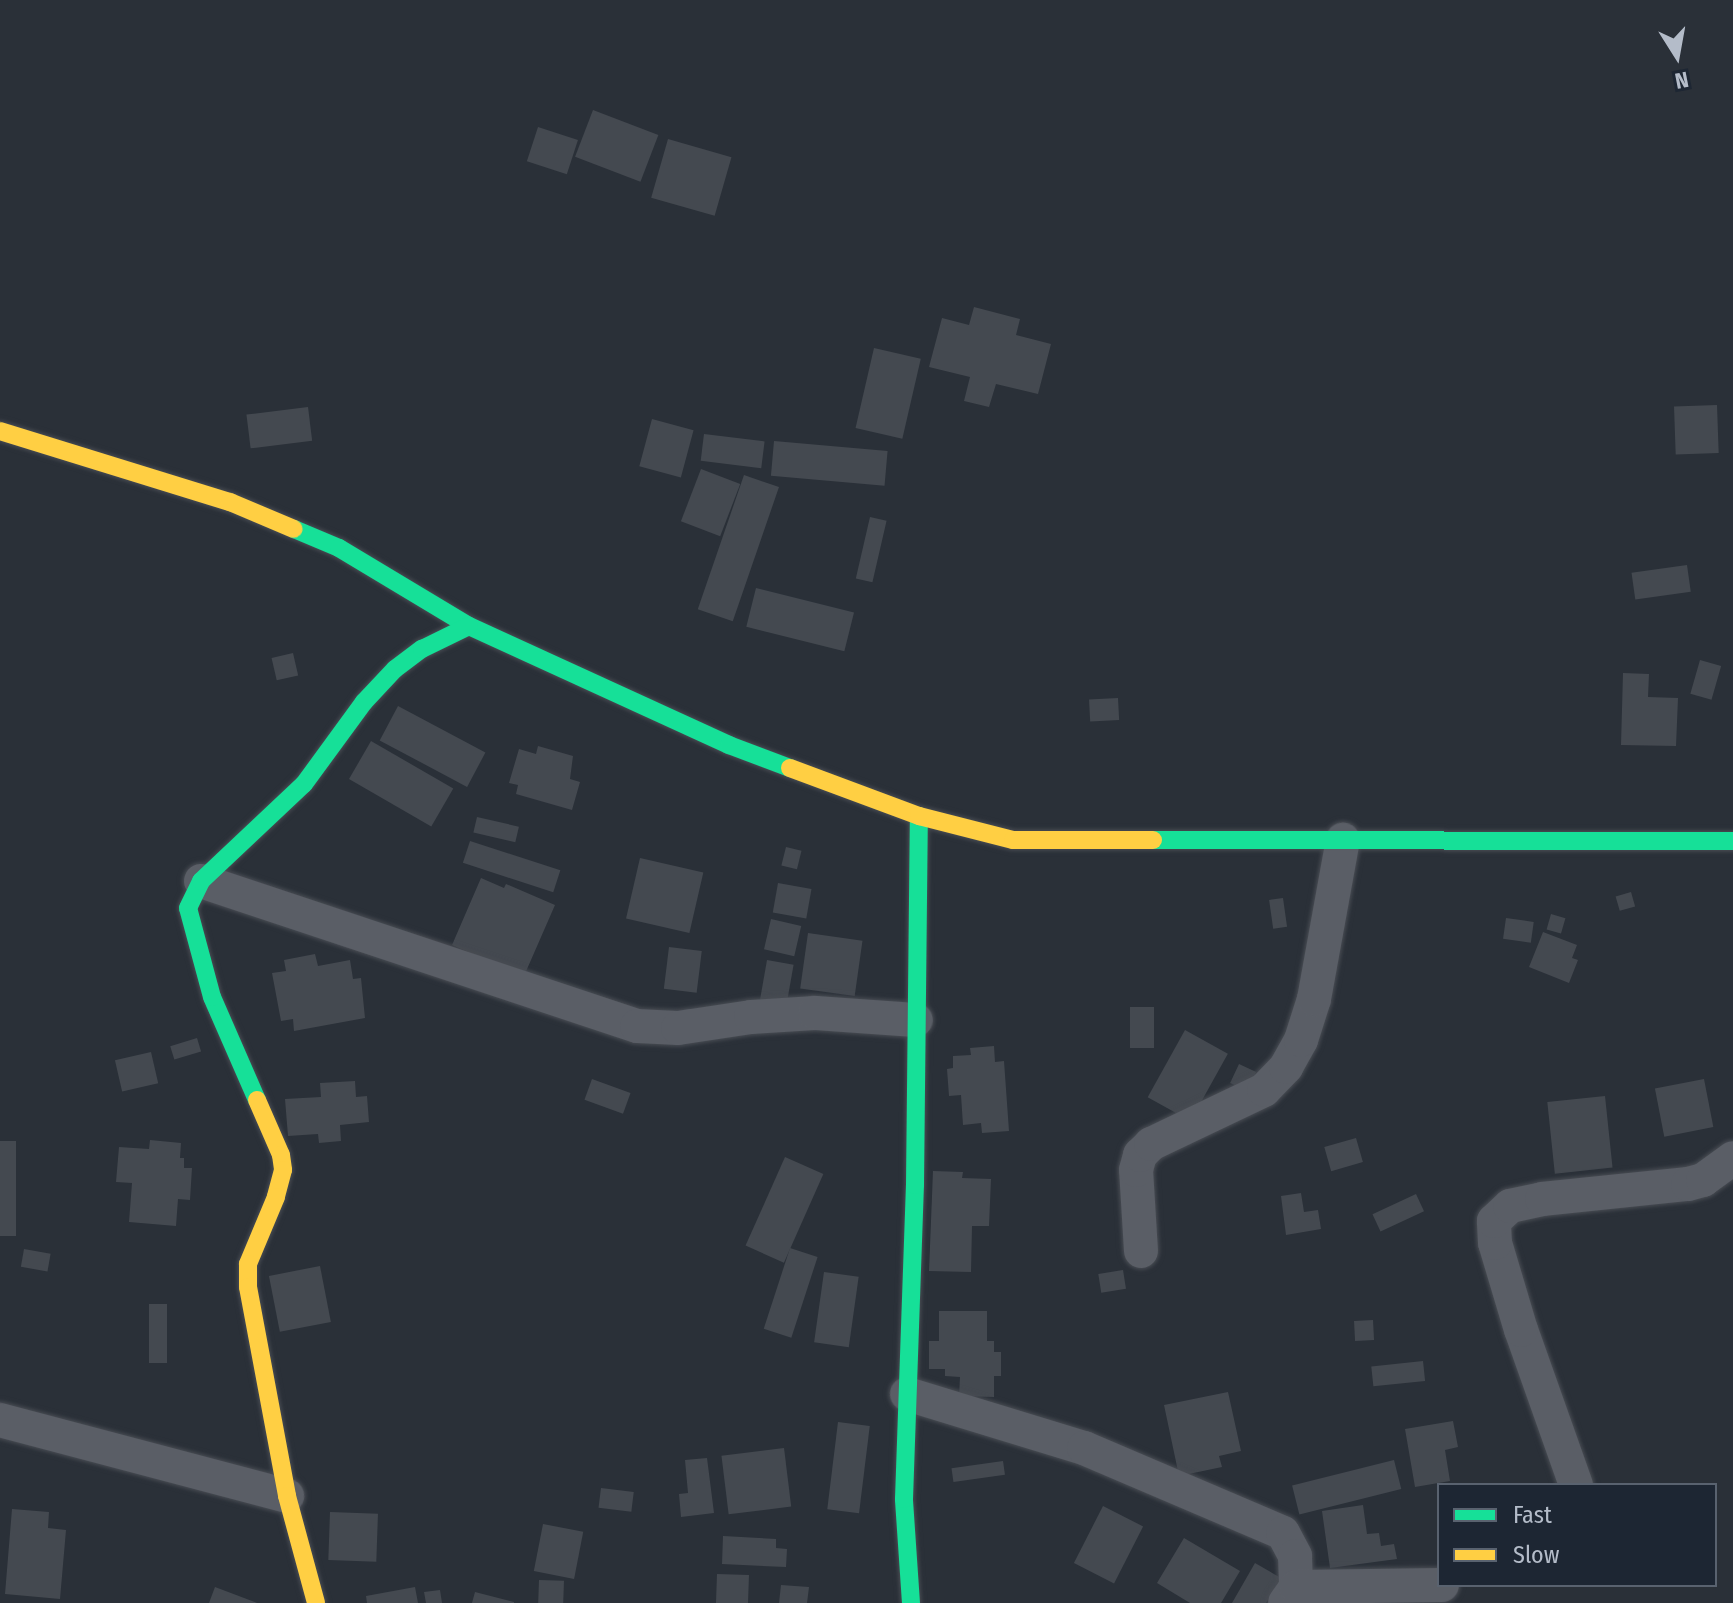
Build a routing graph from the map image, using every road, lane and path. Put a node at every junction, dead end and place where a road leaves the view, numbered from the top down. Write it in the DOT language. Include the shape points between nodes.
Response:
graph roads {
  1 [pos="0,431"];
  2 [pos="469,626"];
  3 [pos="919,816"];
  4 [pos="1343,840"];
  5 [pos="1733,841"];
  6 [pos="201,881"];
  7 [pos="916,1020"];
  8 [pos="1733,1158"];
  9 [pos="1141,1251"];
  10 [pos="907,1394"];
  11 [pos="0,1420"];
  12 [pos="1575,1483"];
  13 [pos="287,1496"];
  14 [pos="1437,1585"];
  15 [pos="1291,1595"];
  16 [pos="316,1603"];
  17 [pos="911,1603"];
  1 -- 2 [label="street" via="244,507 339,548"];
  2 -- 3 [label="street" via="729,745"];
  2 -- 6 [label="street" via="395,669 304,784"];
  3 -- 4 [label="street" via="1013,840"];
  3 -- 7 [label="street"];
  4 -- 5 [label="street"];
  4 -- 9 [label="street" via="1318,983 1301,1040 1286,1067 1264,1090 1151,1144 1140,1155 1136,1170"];
  6 -- 7 [label="street" via="637,1026 678,1028 815,1013"];
  6 -- 13 [label="street" via="188,908 196,945 231,1046 281,1155 283,1170 248,1264 248,1287"];
  7 -- 10 [label="street"];
  8 -- 12 [label="street" via="1703,1180 1688,1184 1542,1199 1510,1206 1494,1221 1495,1243 1521,1330"];
  10 -- 15 [label="street" via="1084,1448 1283,1533 1295,1556"];
  10 -- 17 [label="street" via="904,1499"];
  11 -- 13 [label="street"];
  13 -- 16 [label="street"];
  14 -- 15 [label="street"];
}
